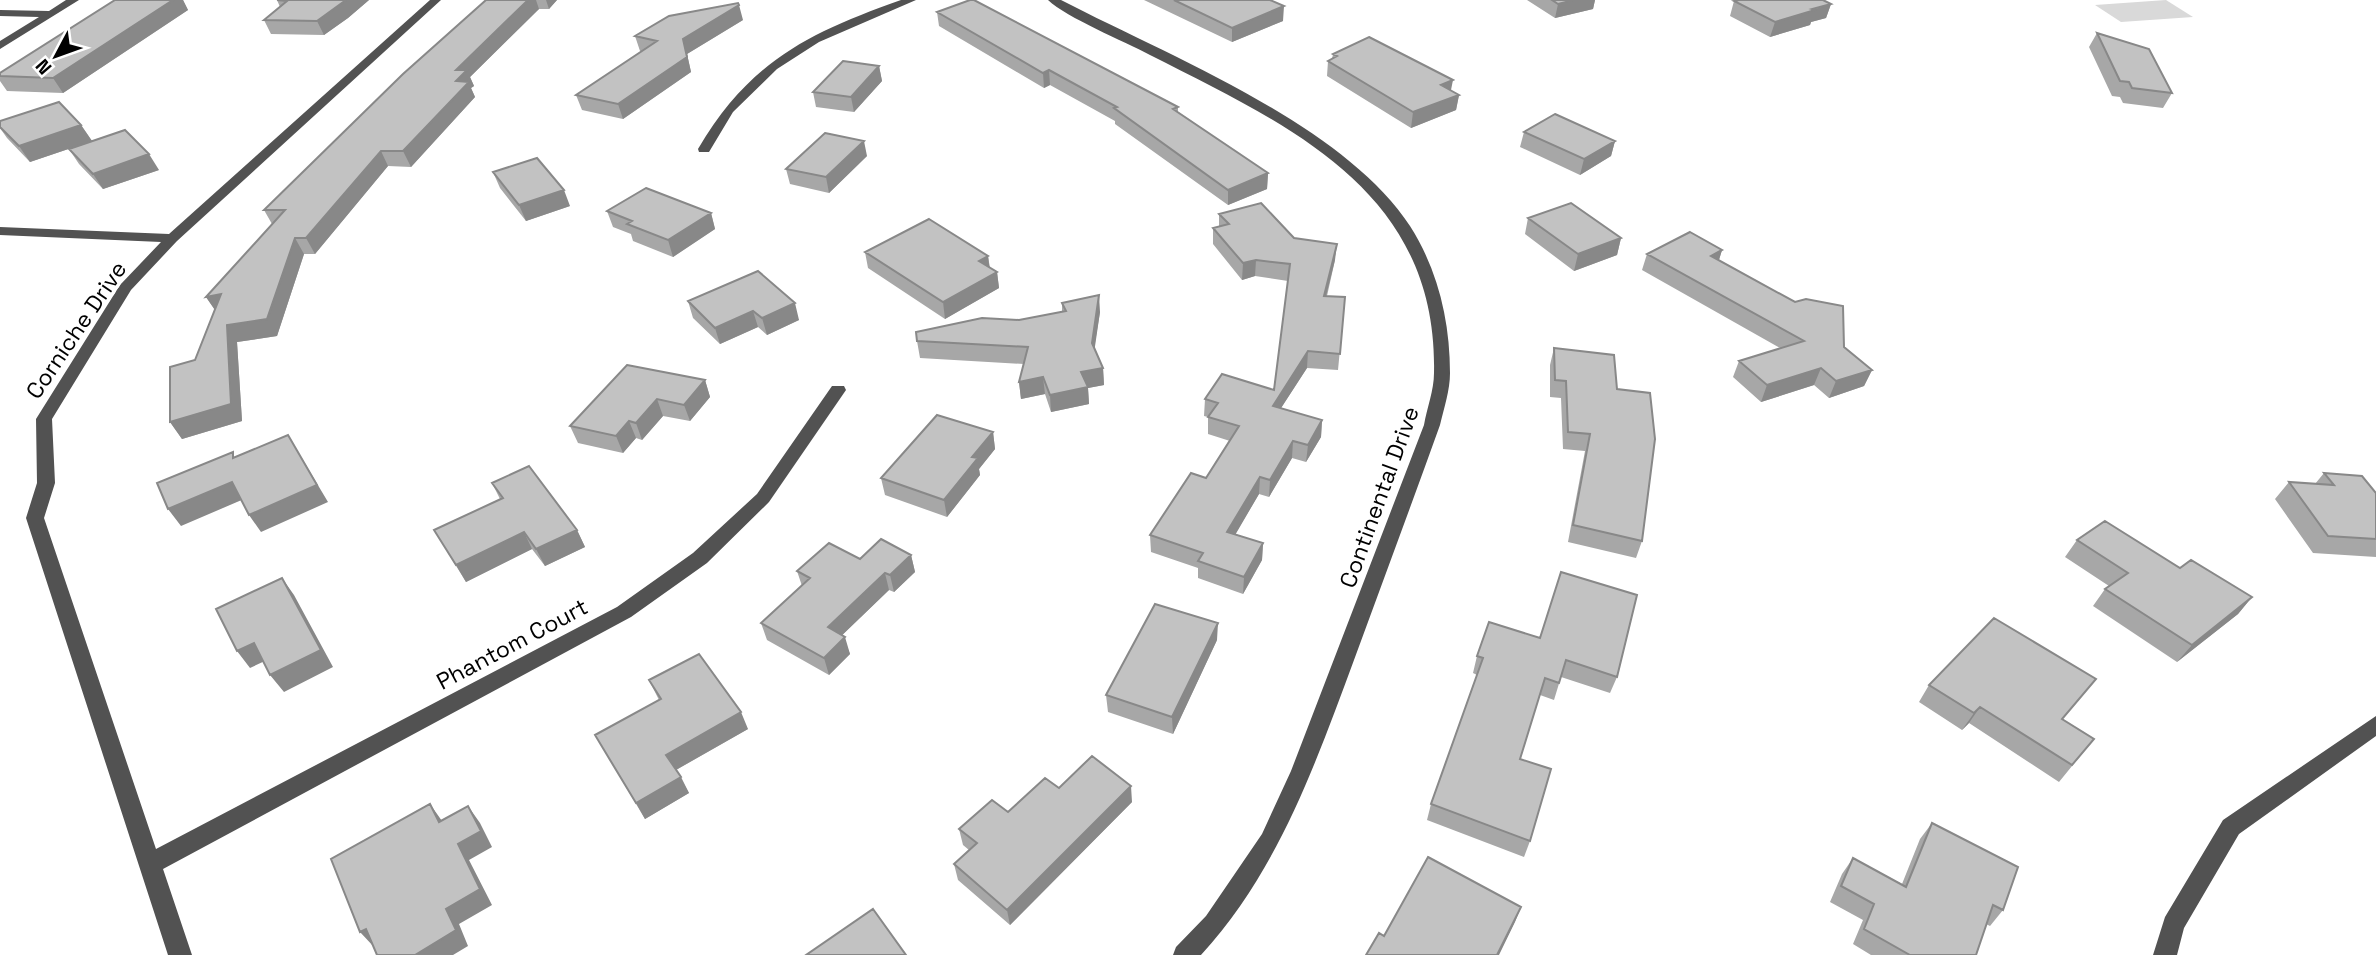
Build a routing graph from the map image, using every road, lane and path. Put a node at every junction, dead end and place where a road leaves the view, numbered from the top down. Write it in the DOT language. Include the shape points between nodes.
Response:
graph roads {
  1 [pos="74,0"];
  2 [pos="436,0"];
  3 [pos="911,0"];
  4 [pos="1053,0"];
  5 [pos="0,13"];
  6 [pos="51,14"];
  7 [pos="0,46"];
  8 [pos="704,149"];
  9 [pos="0,231"];
  10 [pos="172,238"];
  11 [pos="838,390"];
  12 [pos="2376,724"];
  13 [pos="148,865"];
  14 [pos="180,955"];
  15 [pos="1185,955"];
  16 [pos="2165,955"];
  1 -- 6 [label="street"];
  2 -- 10 [label="street, Corniche Drive"];
  3 -- 8 [label="street" via="828,30 786,53 731,105"];
  4 -- 15 [label="street, Continental Drive" via="1276,115 1352,166 1386,203 1410,240 1427,278 1438,324 1442,374 1432,425 1302,771 1270,841 1214,924"];
  5 -- 6 [label="street"];
  6 -- 7 [label="street"];
  9 -- 10 [label="street"];
  10 -- 13 [label="street, Corniche Drive" via="125,288 44,419 46,484 35,518"];
  11 -- 13 [label="street, Phantom Court" via="763,498 700,558 624,612"];
  12 -- 16 [label="street" via="2231,827 2173,925"];
  13 -- 14 [label="street, Corniche Drive"];
}
